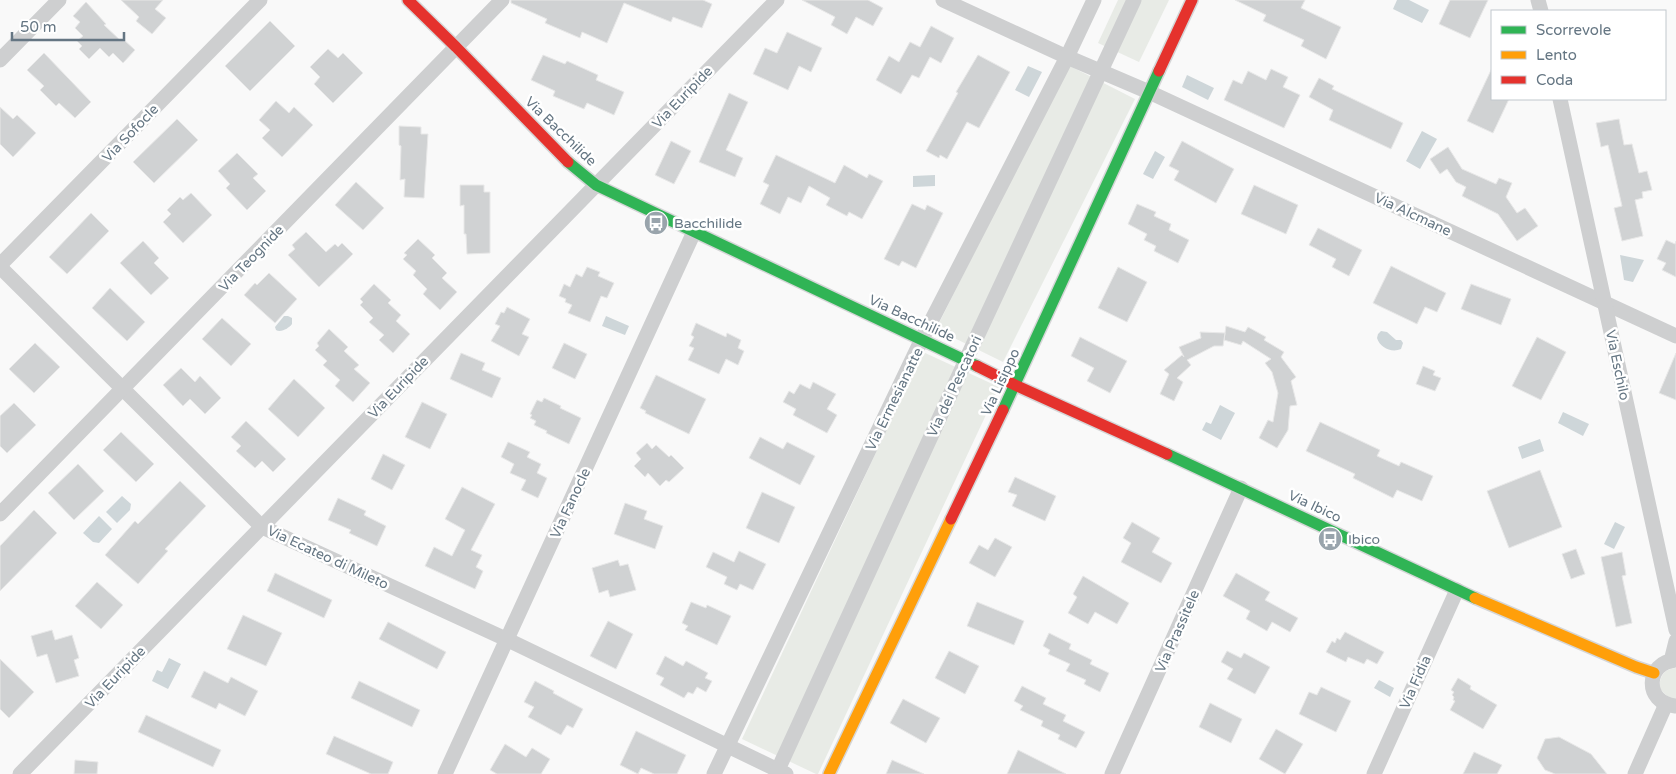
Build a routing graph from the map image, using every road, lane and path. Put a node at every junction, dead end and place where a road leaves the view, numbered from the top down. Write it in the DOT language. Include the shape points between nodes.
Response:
graph roads {
  1 [pos="59,0"];
  2 [pos="260,0"];
  3 [pos="408,0"];
  4 [pos="502,0"];
  5 [pos="777,0"];
  6 [pos="943,0"];
  7 [pos="1094,0"];
  8 [pos="1134,0"];
  9 [pos="1192,0"];
  10 [pos="456,47"];
  11 [pos="1067,57"];
  12 [pos="0,60"];
  13 [pos="1100,70"];
  14 [pos="1149,92"];
  15 [pos="1560,100"];
  16 [pos="596,185"];
  17 [pos="694,232"];
  18 [pos="0,266"];
  19 [pos="1604,302"];
  20 [pos="1676,336"];
  21 [pos="922,339"];
  22 [pos="966,360"];
  23 [pos="1015,385"];
  24 [pos="124,389"];
  25 [pos="1242,488"];
  26 [pos="0,514"];
  27 [pos="262,527"];
  28 [pos="1457,590"];
  29 [pos="1676,630"];
  30 [pos="508,640"];
  31 [pos="1676,641"];
  32 [pos="1674,660"];
  33 [pos="1654,673"];
  34 [pos="1671,705"];
  35 [pos="727,746"];
  36 [pos="780,773"];
  37 [pos="20,774"];
  38 [pos="445,774"];
  39 [pos="714,774"];
  40 [pos="829,774"];
  41 [pos="1112,774"];
  42 [pos="1374,774"];
  43 [pos="1635,774"];
  1 -- 12 [label="street"];
  2 -- 18 [label="street, Via Sofocle"];
  3 -- 10 [label="street, Via Bacchilide"];
  4 -- 10 [label="street, Via Teognide"];
  5 -- 16 [label="street, Via Euripide"];
  6 -- 11 [label="street, Via Alcmane"];
  7 -- 11 [label="street, Via Ermesianatte"];
  8 -- 13 [label="street, Via dei Pescatori"];
  9 -- 14 [label="street, Via Lisippo"];
  10 -- 16 [label="street, Via Bacchilide" via="574,168"];
  10 -- 24 [label="street, Via Teognide"];
  11 -- 13 [label="street, Via Alcmane"];
  11 -- 21 [label="street, Via Ermesianatte"];
  13 -- 14 [label="street, Via Alcmane"];
  13 -- 22 [label="street, Via dei Pescatori"];
  14 -- 19 [label="street, Via Alcmane"];
  14 -- 23 [label="street, Via Lisippo"];
  15 -- 19 [label="street, Via Eschilo"];
  16 -- 17 [label="street, Via Bacchilide"];
  16 -- 27 [label="street, Via Euripide"];
  17 -- 21 [label="street, Via Bacchilide"];
  17 -- 30 [label="street, Via Fanocle"];
  18 -- 24 [label="street, Via Ecateo di Mileto"];
  19 -- 20 [label="street, Via Alcmane"];
  19 -- 29 [label="street, Via Eschilo"];
  21 -- 22 [label="street, Via Bacchilide"];
  21 -- 35 [label="street, Via Ermesianatte"];
  22 -- 23 [label="street, Via Ibico"];
  22 -- 36 [label="street, Via dei Pescatori"];
  23 -- 25 [label="street, Via Ibico"];
  23 -- 40 [label="street, Via Lisippo"];
  24 -- 26 [label="street, Via Teognide"];
  24 -- 27 [label="street, Via Ecateo di Mileto"];
  25 -- 28 [label="street, Via Ibico"];
  25 -- 41 [label="street, Via Prassitele"];
  27 -- 30 [label="street, Via Ecateo di Mileto"];
  27 -- 37 [label="street, Via Euripide"];
  28 -- 33 [label="street, Via Ibico"];
  28 -- 42 [label="street, Via Fidia"];
  30 -- 35 [label="street, Via Ecateo di Mileto"];
  30 -- 38 [label="street, Via Fanocle"];
  31 -- 32 [label="street"];
  32 -- 33 [label="street" via="1661,664"];
  33 -- 34 [label="street" via="1653,691"];
  34 -- 43 [label="street"];
  35 -- 36 [label="street, Via Ecateo di Mileto"];
  35 -- 39 [label="street, Via Ermesianatte"];
}
